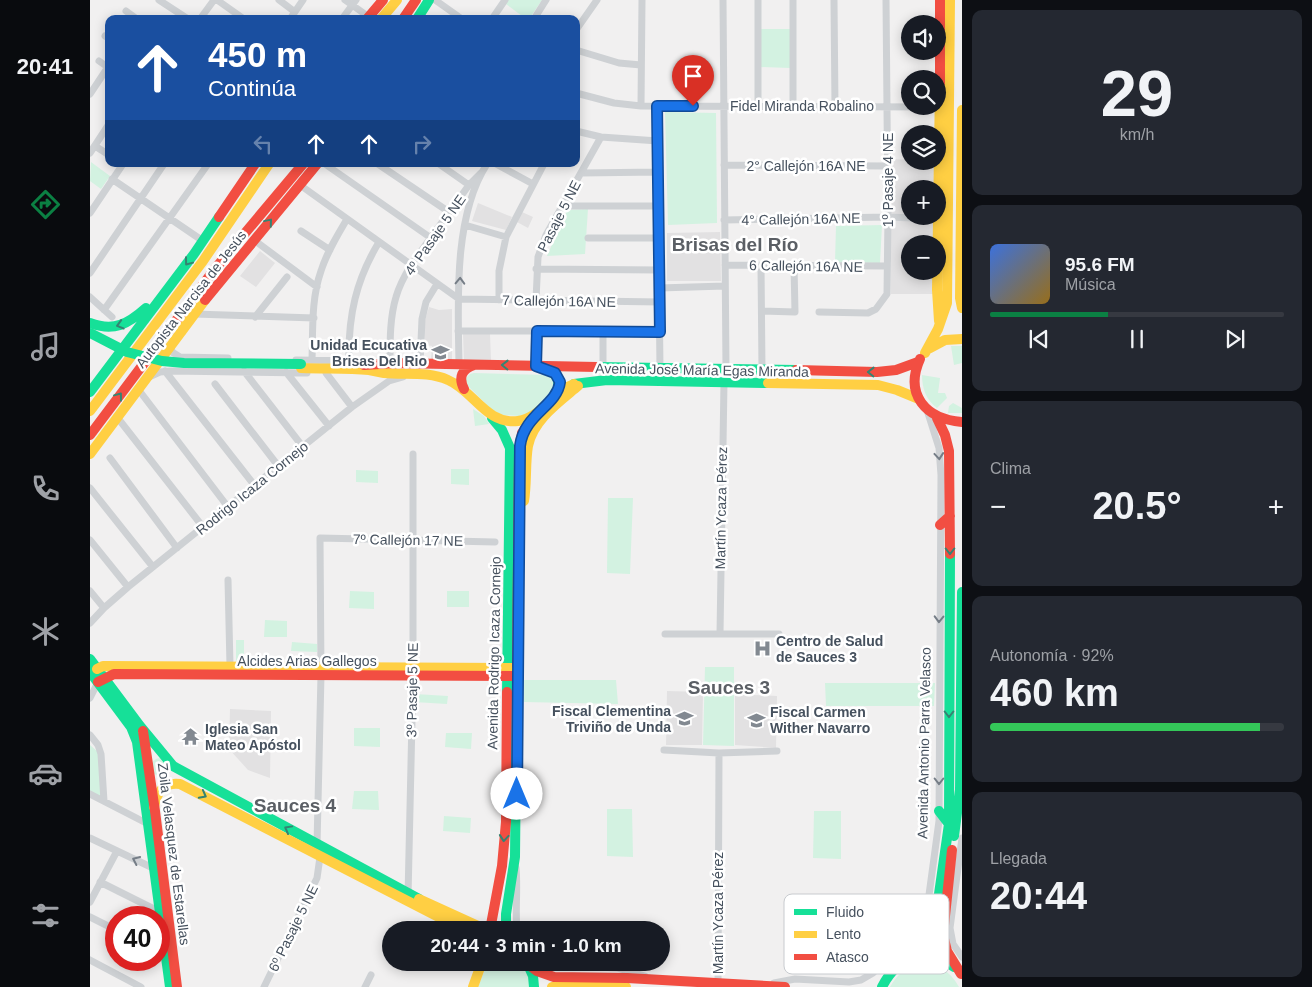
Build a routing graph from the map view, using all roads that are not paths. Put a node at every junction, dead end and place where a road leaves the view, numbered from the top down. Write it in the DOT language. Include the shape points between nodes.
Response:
graph roads {
  1 [pos="159,0"];
  2 [pos="216,0"];
  3 [pos="279,0"];
  4 [pos="303,0"];
  5 [pos="344,0"];
  6 [pos="383,0"];
  7 [pos="397,0"];
  8 [pos="416,0"];
  9 [pos="429,0"];
  10 [pos="435,0"];
  11 [pos="505,0"];
  12 [pos="546,0"];
  13 [pos="597,0"];
  14 [pos="642,0"];
  15 [pos="723,0"];
  16 [pos="758,0"];
  17 [pos="793,0"];
  18 [pos="834,0"];
  19 [pos="886,0"];
  20 [pos="940,0"];
  21 [pos="950,0"];
  22 [pos="354,3"];
  23 [pos="126,11"];
  24 [pos="295,12"];
  25 [pos="132,15"];
  26 [pos="182,15"];
  27 [pos="203,15"];
  28 [pos="238,15"];
  29 [pos="293,15"];
  30 [pos="345,15"];
  31 [pos="365,15"];
  32 [pos="370,15"];
  33 [pos="384,15"];
  34 [pos="406,15"];
  35 [pos="420,15"];
  36 [pos="456,15"];
  37 [pos="495,15"];
  38 [pos="537,15"];
  39 [pos="580,24"];
  40 [pos="580,51"];
  41 [pos="99,61"];
  42 [pos="641,64"];
  43 [pos="945,64"];
  44 [pos="105,65"];
  45 [pos="944,70"];
  46 [pos="105,72"];
  47 [pos="90,94"];
  48 [pos="580,95"];
  49 [pos="641,106"];
  50 [pos="657,106"];
  51 [pos="724,106"];
  52 [pos="758,106"];
  53 [pos="793,106"];
  54 [pos="835,106"];
  55 [pos="887,107"];
  56 [pos="901,107"];
  57 [pos="962,110"];
  58 [pos="939,115"];
  59 [pos="962,120"];
  60 [pos="105,130"];
  61 [pos="580,132"];
  62 [pos="601,137"];
  63 [pos="658,141"];
  64 [pos="94,146"];
  65 [pos="90,153"];
  66 [pos="105,153"];
  67 [pos="724,165"];
  68 [pos="888,166"];
  69 [pos="121,167"];
  70 [pos="162,167"];
  71 [pos="206,167"];
  72 [pos="253,167"];
  73 [pos="295,167"];
  74 [pos="300,167"];
  75 [pos="315,167"];
  76 [pos="330,167"];
  77 [pos="382,167"];
  78 [pos="443,167"];
  79 [pos="485,167"];
  80 [pos="502,167"];
  81 [pos="542,167"];
  82 [pos="266,168"];
  83 [pos="481,172"];
  84 [pos="658,172"];
  85 [pos="581,173"];
  86 [pos="112,179"];
  87 [pos="938,180"];
  88 [pos="533,184"];
  89 [pos="300,185"];
  90 [pos="469,185"];
  91 [pos="283,187"];
  92 [pos="140,198"];
  93 [pos="562,206"];
  94 [pos="658,206"];
  95 [pos="449,212"];
  96 [pos="90,213"];
  97 [pos="888,217"];
  98 [pos="169,218"];
  99 [pos="901,218"];
  100 [pos="347,219"];
  101 [pos="724,220"];
  102 [pos="465,225"];
  103 [pos="938,225"];
  104 [pos="301,231"];
  105 [pos="506,237"];
  106 [pos="431,238"];
  107 [pos="588,238"];
  108 [pos="659,238"];
  109 [pos="254,240"];
  110 [pos="203,241"];
  111 [pos="380,242"];
  112 [pos="330,250"];
  113 [pos="411,265"];
  114 [pos="725,265"];
  115 [pos="761,266"];
  116 [pos="794,266"];
  117 [pos="887,266"];
  118 [pos="536,268"];
  119 [pos="659,270"];
  120 [pos="90,273"];
  121 [pos="287,277"];
  122 [pos="171,284"];
  123 [pos="437,284"];
  124 [pos="317,286"];
  125 [pos="725,286"];
  126 [pos="659,288"];
  127 [pos="195,296"];
  128 [pos="90,297"];
  129 [pos="459,299"];
  130 [pos="500,300"];
  131 [pos="536,300"];
  132 [pos="660,302"];
  133 [pos="962,308"];
  134 [pos="104,310"];
  135 [pos="762,311"];
  136 [pos="819,312"];
  137 [pos="194,314"];
  138 [pos="112,316"];
  139 [pos="255,318"];
  140 [pos="314,318"];
  141 [pos="90,323"];
  142 [pos="182,331"];
  143 [pos="458,331"];
  144 [pos="537,331"];
  145 [pos="603,331"];
  146 [pos="660,332"];
  147 [pos="90,333"];
  148 [pos="936,336"];
  149 [pos="90,337"];
  150 [pos="962,339"];
  151 [pos="172,345"];
  152 [pos="925,353"];
  153 [pos="312,360"];
  154 [pos="349,361"];
  155 [pos="392,362"];
  156 [pos="918,362"];
  157 [pos="420,364"];
  158 [pos="459,364"];
  159 [pos="475,365"];
  160 [pos="301,366"];
  161 [pos="538,366"];
  162 [pos="603,367"];
  163 [pos="660,368"];
  164 [pos="726,370"];
  165 [pos="762,370"];
  166 [pos="165,371"];
  167 [pos="244,371"];
  168 [pos="286,372"];
  169 [pos="382,372"];
  170 [pos="326,373"];
  171 [pos="426,374"];
  172 [pos="145,380"];
  173 [pos="724,382"];
  174 [pos="581,383"];
  175 [pos="215,384"];
  176 [pos="138,389"];
  177 [pos="464,390"];
  178 [pos="90,392"];
  179 [pos="555,396"];
  180 [pos="919,399"];
  181 [pos="352,408"];
  182 [pos="927,409"];
  183 [pos="90,411"];
  184 [pos="488,413"];
  185 [pos="537,413"];
  186 [pos="117,418"];
  187 [pos="937,418"];
  188 [pos="962,422"];
  189 [pos="329,426"];
  190 [pos="90,436"];
  191 [pos="303,447"];
  192 [pos="90,454"];
  193 [pos="413,454"];
  194 [pos="110,458"];
  195 [pos="279,467"];
  196 [pos="255,486"];
  197 [pos="90,488"];
  198 [pos="228,507"];
  199 [pos="950,516"];
  200 [pos="520,522"];
  201 [pos="940,525"];
  202 [pos="203,527"];
  203 [pos="320,538"];
  204 [pos="90,540"];
  205 [pos="413,540"];
  206 [pos="495,542"];
  207 [pos="177,548"];
  208 [pos="153,568"];
  209 [pos="228,580"];
  210 [pos="128,587"];
  211 [pos="90,591"];
  212 [pos="962,592"];
  213 [pos="104,608"];
  214 [pos="962,617"];
  215 [pos="90,623"];
  216 [pos="665,634"];
  217 [pos="720,634"];
  218 [pos="779,634"];
  219 [pos="90,659"];
  220 [pos="230,666"];
  221 [pos="94,670"];
  222 [pos="321,671"];
  223 [pos="413,671"];
  224 [pos="513,672"];
  225 [pos="101,680"];
  226 [pos="90,698"];
  227 [pos="140,726"];
  228 [pos="90,735"];
  229 [pos="664,750"];
  230 [pos="777,752"];
  231 [pos="719,753"];
  232 [pos="165,757"];
  233 [pos="173,766"];
  234 [pos="148,769"];
  235 [pos="167,784"];
  236 [pos="90,794"];
  237 [pos="104,802"];
  238 [pos="154,807"];
  239 [pos="939,811"];
  240 [pos="949,824"];
  241 [pos="153,825"];
  242 [pos="90,838"];
  243 [pos="960,840"];
  244 [pos="317,845"];
  245 [pos="117,851"];
  246 [pos="320,857"];
  247 [pos="515,857"];
  248 [pos="155,868"];
  249 [pos="100,882"];
  250 [pos="930,894"];
  251 [pos="939,894"];
  252 [pos="408,898"];
  253 [pos="949,901"];
  254 [pos="90,902"];
  255 [pos="148,906"];
  256 [pos="159,906"];
  257 [pos="90,917"];
  258 [pos="448,921"];
  259 [pos="466,921"];
  260 [pos="491,921"];
  261 [pos="506,921"];
  262 [pos="517,921"];
  263 [pos="105,924"];
  264 [pos="949,954"];
  265 [pos="962,957"];
  266 [pos="90,960"];
  267 [pos="949,963"];
  268 [pos="166,971"];
  269 [pos="480,971"];
  270 [pos="530,971"];
  271 [pos="538,971"];
  272 [pos="627,971"];
  273 [pos="871,974"];
  274 [pos="889,974"];
  275 [pos="962,974"];
  276 [pos="371,975"];
  277 [pos="658,980"];
  278 [pos="718,984"];
  279 [pos="762,985"];
  280 [pos="880,986"];
  281 [pos="141,987"];
  282 [pos="170,987"];
  283 [pos="177,987"];
  284 [pos="264,987"];
  285 [pos="365,987"];
  286 [pos="473,987"];
  287 [pos="534,987"];
  288 [pos="552,987"];
  289 [pos="626,987"];
  290 [pos="786,987"];
  1 -- 26 [label="street"];
  2 -- 27 [label="street"];
  2 -- 28 [label="street"];
  3 -- 24 [label="street"];
  4 -- 24 [label="street"];
  5 -- 22 [label="street"];
  6 -- 32 [label="main road"];
  7 -- 33 [label="main road"];
  8 -- 34 [label="main road"];
  9 -- 35 [label="main road"];
  10 -- 36 [label="street"];
  11 -- 37 [label="street"];
  12 -- 38 [label="street"];
  13 -- 39 [label="street"];
  14 -- 42 [label="street"];
  15 -- 51 [label="street"];
  16 -- 52 [label="street"];
  17 -- 53 [label="street"];
  18 -- 54 [label="street"];
  19 -- 55 [label="street, 1º Pasaje 4 NE"];
  20 -- 43 [label="main road"];
  21 -- 43 [label="main road"];
  22 -- 30 [label="street"];
  22 -- 31 [label="street"];
  23 -- 25 [label="street"];
  24 -- 29 [label="street"];
  40 -- 42 [label="street" via="619,63"];
  41 -- 44 [label="street"];
  42 -- 49 [label="street"];
  43 -- 45 [label="main road"];
  43 -- 148 [label="main road" via="947,303"];
  46 -- 47 [label="street"];
  48 -- 49 [label="street, Fidel Miranda Robalino" via="614,104"];
  49 -- 50 [label="street, Fidel Miranda Robalino"];
  50 -- 51 [label="street, Fidel Miranda Robalino"];
  50 -- 63 [label="street"];
  51 -- 52 [label="street, Fidel Miranda Robalino"];
  51 -- 67 [label="street"];
  52 -- 53 [label="street, Fidel Miranda Robalino"];
  53 -- 54 [label="street, Fidel Miranda Robalino"];
  54 -- 55 [label="street, Fidel Miranda Robalino"];
  55 -- 56 [label="street, Fidel Miranda Robalino"];
  55 -- 68 [label="street, 1º Pasaje 4 NE"];
  57 -- 59 [label="main road"];
  58 -- 87 [label="main road"];
  59 -- 133 [label="main road"];
  60 -- 64 [label="street"];
  61 -- 62 [label="street"];
  62 -- 63 [label="street"];
  62 -- 85 [label="street, Pasaje 5 NE"];
  63 -- 84 [label="street"];
  64 -- 65 [label="street"];
  64 -- 66 [label="street"];
  67 -- 68 [label="street, 2° Callejón 16A NE"];
  67 -- 101 [label="street"];
  68 -- 97 [label="street, 1º Pasaje 4 NE"];
  69 -- 86 [label="street"];
  70 -- 92 [label="street"];
  71 -- 98 [label="street"];
  72 -- 110 [label="main road, Autopista Narcisa de Jesús"];
  73 -- 91 [label="main road"];
  74 -- 91 [label="main road, Autopista Narcisa de Jesús"];
  75 -- 89 [label="main road, Autopista Narcisa de Jesús"];
  76 -- 106 [label="street"];
  77 -- 95 [label="street"];
  78 -- 90 [label="street"];
  79 -- 83 [label="street"];
  80 -- 88 [label="street"];
  81 -- 88 [label="street"];
  82 -- 183 [label="main road, Autopista Narcisa de Jesús" via="203,261"];
  83 -- 90 [label="street, 4º Pasaje 5 NE"];
  83 -- 102 [label="street"];
  84 -- 85 [label="street"];
  84 -- 94 [label="street"];
  85 -- 93 [label="street, Pasaje 5 NE"];
  86 -- 92 [label="street"];
  86 -- 96 [label="street"];
  88 -- 105 [label="street"];
  89 -- 100 [label="street"];
  109 -- 89 [label="main road, Autopista Narcisa de Jesús, one-way"];
  90 -- 95 [label="street, 4º Pasaje 5 NE"];
  91 -- 127 [label="main road, Autopista Narcisa de Jesús"];
  92 -- 98 [label="street"];
  92 -- 120 [label="street"];
  93 -- 94 [label="street"];
  93 -- 118 [label="street, Pasaje 5 NE" via="546,235"];
  94 -- 108 [label="street"];
  95 -- 106 [label="street, 4º Pasaje 5 NE"];
  97 -- 99 [label="street, 4° Callejón 16A NE"];
  97 -- 101 [label="street, 4° Callejón 16A NE"];
  97 -- 117 [label="street, 1º Pasaje 4 NE"];
  98 -- 110 [label="street"];
  98 -- 134 [label="street"];
  100 -- 111 [label="street"];
  100 -- 112 [label="street"];
  101 -- 114 [label="street"];
  102 -- 105 [label="street"];
  129 -- 102 [label="street, one-way"];
  103 -- 148 [label="main road" via="939,317"];
  104 -- 112 [label="street"];
  105 -- 130 [label="street" via="499,271"];
  106 -- 113 [label="street, 4º Pasaje 5 NE"];
  107 -- 108 [label="street"];
  108 -- 119 [label="street"];
  109 -- 124 [label="street"];
  109 -- 137 [label="main road, Autopista Narcisa de Jesús"];
  110 -- 122 [label="main road, Autopista Narcisa de Jesús, one-way"];
  111 -- 113 [label="street"];
  111 -- 154 [label="street" via="358,284 352,312"];
  112 -- 124 [label="street"];
  113 -- 123 [label="street"];
  113 -- 155 [label="street, 4º Pasaje 5 NE" via="396,296 391,324"];
  114 -- 115 [label="street, 6 Callejón 16A NE"];
  114 -- 125 [label="street"];
  115 -- 116 [label="street, 6 Callejón 16A NE"];
  115 -- 135 [label="street"];
  116 -- 117 [label="street, 6 Callejón 16A NE"];
  116 -- 135 [label="street" via="795,312"];
  117 -- 136 [label="street, 1º Pasaje 4 NE" via="887,291 876,309 868,313"];
  118 -- 119 [label="street"];
  118 -- 131 [label="street, Pasaje 5 NE"];
  119 -- 126 [label="street"];
  121 -- 139 [label="street"];
  122 -- 141 [label="main road, one-way" via="125,325 109,328"];
  122 -- 178 [label="main road, Autopista Narcisa de Jesús"];
  123 -- 129 [label="street"];
  123 -- 157 [label="street" via="426,302 422,319"];
  124 -- 140 [label="street"];
  125 -- 126 [label="street"];
  125 -- 164 [label="street"];
  126 -- 132 [label="street"];
  127 -- 142 [label="main road"];
  190 -- 127 [label="main road, Autopista Narcisa de Jesús, one-way"];
  128 -- 134 [label="street"];
  129 -- 130 [label="street, 7 Callejón 16A NE"];
  129 -- 143 [label="street"];
  130 -- 131 [label="street, 7 Callejón 16A NE"];
  131 -- 132 [label="street, 7 Callejón 16A NE"];
  132 -- 146 [label="street"];
  134 -- 138 [label="street"];
  135 -- 165 [label="street"];
  137 -- 139 [label="street"];
  137 -- 142 [label="main road, Autopista Narcisa de Jesús"];
  139 -- 140 [label="street"];
  140 -- 153 [label="street"];
  142 -- 151 [label="main road, Autopista Narcisa de Jesús"];
  143 -- 144 [label="street"];
  143 -- 158 [label="street"];
  144 -- 145 [label="street"];
  144 -- 161 [label="street"];
  145 -- 146 [label="street"];
  145 -- 162 [label="street"];
  146 -- 163 [label="street"];
  147 -- 160 [label="main road, bridge" via="126,352 162,361"];
  148 -- 152 [label="main road"];
  149 -- 160 [label="main road, bridge" via="126,356 164,365"];
  150 -- 152 [label="main road" via="942,341"];
  151 -- 153 [label="street" via="172,352 180,357"];
  151 -- 172 [label="main road, Autopista Narcisa de Jesús"];
  152 -- 156 [label="main road"];
  153 -- 154 [label="street"];
  154 -- 155 [label="street"];
  155 -- 157 [label="main road, Avenida José María Egas Miranda"];
  155 -- 160 [label="main road, Avenida José María Egas Miranda"];
  156 -- 165 [label="main road, Avenida José María Egas Miranda, one-way" via="896,370 877,372"];
  156 -- 180 [label="main road" via="914,383"];
  157 -- 158 [label="main road, Avenida José María Egas Miranda"];
  158 -- 159 [label="main road, Avenida José María Egas Miranda"];
  161 -- 159 [label="main road, Avenida José María Egas Miranda, one-way"];
  159 -- 177 [label="main road" via="460,375"];
  160 -- 169 [label="main road, Avenida José María Egas Miranda"];
  161 -- 162 [label="main road, Avenida José María Egas Miranda"];
  161 -- 179 [label="main road" via="558,376 560,385"];
  162 -- 163 [label="main road, Avenida José María Egas Miranda"];
  163 -- 164 [label="main road, Avenida José María Egas Miranda"];
  164 -- 165 [label="main road, Avenida José María Egas Miranda"];
  166 -- 167 [label="street"];
  166 -- 172 [label="street"];
  166 -- 196 [label="street"];
  167 -- 168 [label="street"];
  167 -- 191 [label="street"];
  168 -- 170 [label="street"];
  168 -- 189 [label="street"];
  169 -- 170 [label="street"];
  169 -- 171 [label="main road, Avenida José María Egas Miranda"];
  170 -- 181 [label="street"];
  171 -- 177 [label="main road, Avenida José María Egas Miranda" via="450,381"];
  171 -- 181 [label="street, Rodrigo Icaza Cornejo" via="395,378"];
  172 -- 176 [label="main road, Autopista Narcisa de Jesús"];
  173 -- 174 [label="main road, Avenida José María Egas Miranda" via="607,380"];
  173 -- 180 [label="main road, Avenida José María Egas Miranda" via="878,385"];
  173 -- 217 [label="street, Martín Ycaza Pérez"];
  174 -- 179 [label="main road, Avenida José María Egas Miranda"];
  174 -- 200 [label="main road" via="541,421 530,437"];
  175 -- 195 [label="street"];
  176 -- 186 [label="main road, Autopista Narcisa de Jesús"];
  176 -- 198 [label="street"];
  177 -- 184 [label="main road, Avenida José María Egas Miranda"];
  179 -- 185 [label="main road, Avenida José María Egas Miranda"];
  180 -- 182 [label="main road"];
  181 -- 189 [label="street, Rodrigo Icaza Cornejo"];
  182 -- 187 [label="main road"];
  182 -- 201 [label="street, Avenida Antonio Parra Velasco, one-way" via="939,448"];
  184 -- 185 [label="main road, Avenida José María Egas Miranda" via="513,421 528,420"];
  184 -- 224 [label="main road, Avenida Rodrigo Icaza Cornejo" via="502,430 510,448"];
  185 -- 200 [label="main road, Avenida Rodrigo Icaza Cornejo" via="521,439"];
  186 -- 192 [label="main road, Autopista Narcisa de Jesús"];
  186 -- 202 [label="street"];
  187 -- 188 [label="main road"];
  187 -- 199 [label="main road, Avenida Antonio Parra Velasco" via="948,443"];
  189 -- 191 [label="street, Rodrigo Icaza Cornejo"];
  191 -- 195 [label="street, Rodrigo Icaza Cornejo"];
  193 -- 205 [label="street, 3º Pasaje 5 NE"];
  194 -- 207 [label="street"];
  195 -- 196 [label="street, Rodrigo Icaza Cornejo"];
  196 -- 198 [label="street, Rodrigo Icaza Cornejo"];
  197 -- 208 [label="street"];
  198 -- 202 [label="street, Rodrigo Icaza Cornejo"];
  199 -- 201 [label="main road"];
  199 -- 240 [label="main road, Avenida Antonio Parra Velasco, one-way"];
  200 -- 224 [label="main road, Avenida Rodrigo Icaza Cornejo"];
  201 -- 239 [label="street, Avenida Antonio Parra Velasco, one-way"];
  202 -- 207 [label="street, Rodrigo Icaza Cornejo"];
  203 -- 205 [label="street, 7º Callejón 17 NE"];
  203 -- 222 [label="street, 6º Pasaje 5 NE"];
  204 -- 210 [label="street"];
  205 -- 206 [label="street, 7º Callejón 17 NE"];
  205 -- 223 [label="street, 3º Pasaje 5 NE"];
  207 -- 208 [label="street, Rodrigo Icaza Cornejo"];
  208 -- 210 [label="street, Rodrigo Icaza Cornejo"];
  209 -- 220 [label="street"];
  210 -- 213 [label="street, Rodrigo Icaza Cornejo"];
  211 -- 213 [label="street"];
  212 -- 214 [label="main road"];
  213 -- 215 [label="street, Rodrigo Icaza Cornejo"];
  214 -- 243 [label="main road"];
  216 -- 217 [label="street"];
  217 -- 218 [label="street"];
  219 -- 221 [label="main road"];
  220 -- 221 [label="main road, Alcides Arias Gallegos" via="103,666"];
  220 -- 222 [label="main road, Alcides Arias Gallegos"];
  221 -- 225 [label="main road"];
  222 -- 223 [label="main road, Alcides Arias Gallegos"];
  222 -- 225 [label="main road, Alcides Arias Gallegos" via="114,674"];
  222 -- 244 [label="street, 6º Pasaje 5 NE"];
  223 -- 224 [label="main road, Alcides Arias Gallegos"];
  223 -- 252 [label="street, 3º Pasaje 5 NE"];
  224 -- 247 [label="main road, Avenida Rodrigo Icaza Cornejo"];
  224 -- 260 [label="main road, Avenida Rodrigo Icaza Cornejo, one-way" via="506,822 502,866"];
  225 -- 226 [label="street"];
  225 -- 227 [label="main road"];
  225 -- 241 [label="main road, Zoila Velasquez de Estarellas" via="131,727 139,748"];
  227 -- 232 [label="main road"];
  227 -- 234 [label="main road, Zoila Velasquez de Estarellas"];
  228 -- 237 [label="street" via="101,754"];
  229 -- 231 [label="street"];
  230 -- 231 [label="street"];
  231 -- 278 [label="street, Martín Ycaza Pérez"];
  232 -- 233 [label="main road"];
  232 -- 234 [label="main road" via="159,754 152,756"];
  233 -- 235 [label="main road"];
  244 -- 233 [label="main road, one-way"];
  234 -- 235 [label="main road" via="154,777"];
  234 -- 238 [label="main road, Zoila Velasquez de Estarellas"];
  235 -- 238 [label="main road" via="156,796"];
  235 -- 246 [label="main road, one-way" via="186,786"];
  236 -- 237 [label="street"];
  237 -- 241 [label="street"];
  238 -- 241 [label="main road, Zoila Velasquez de Estarellas"];
  239 -- 240 [label="main road"];
  239 -- 250 [label="street, Avenida Antonio Parra Velasco"];
  240 -- 251 [label="main road, Avenida Antonio Parra Velasco"];
  241 -- 248 [label="main road, Zoila Velasquez de Estarellas"];
  241 -- 283 [label="main road, Zoila Velasquez de Estarellas"];
  242 -- 245 [label="street"];
  243 -- 253 [label="main road"];
  243 -- 265 [label="street" via="950,928 953,944"];
  244 -- 246 [label="street, 6º Pasaje 5 NE"];
  244 -- 252 [label="main road"];
  248 -- 245 [label="street, one-way"];
  245 -- 249 [label="street"];
  246 -- 252 [label="main road"];
  246 -- 284 [label="street, 6º Pasaje 5 NE" via="317,878"];
  247 -- 261 [label="main road, Avenida Rodrigo Icaza Cornejo"];
  247 -- 262 [label="street"];
  248 -- 256 [label="main road, Zoila Velasquez de Estarellas"];
  249 -- 254 [label="street"];
  249 -- 255 [label="street"];
  252 -- 258 [label="main road"];
  252 -- 259 [label="main road"];
  257 -- 263 [label="street"];
  264 -- 275 [label="main road"];
  266 -- 281 [label="street"];
  267 -- 275 [label="main road"];
  268 -- 282 [label="main road, Zoila Velasquez de Estarellas"];
  269 -- 286 [label="main road"];
  270 -- 287 [label="main road"];
  271 -- 277 [label="main road" via="554,978"];
  272 -- 277 [label="street"];
  273 -- 279 [label="street, Avenida Antonio Parra Velasco" via="849,982 794,980"];
  274 -- 280 [label="main road, Avenida Antonio Parra Velasco"];
  276 -- 285 [label="street"];
  277 -- 278 [label="main road"];
  278 -- 279 [label="main road"];
  279 -- 290 [label="main road"];
  288 -- 289 [label="main road"];
}
